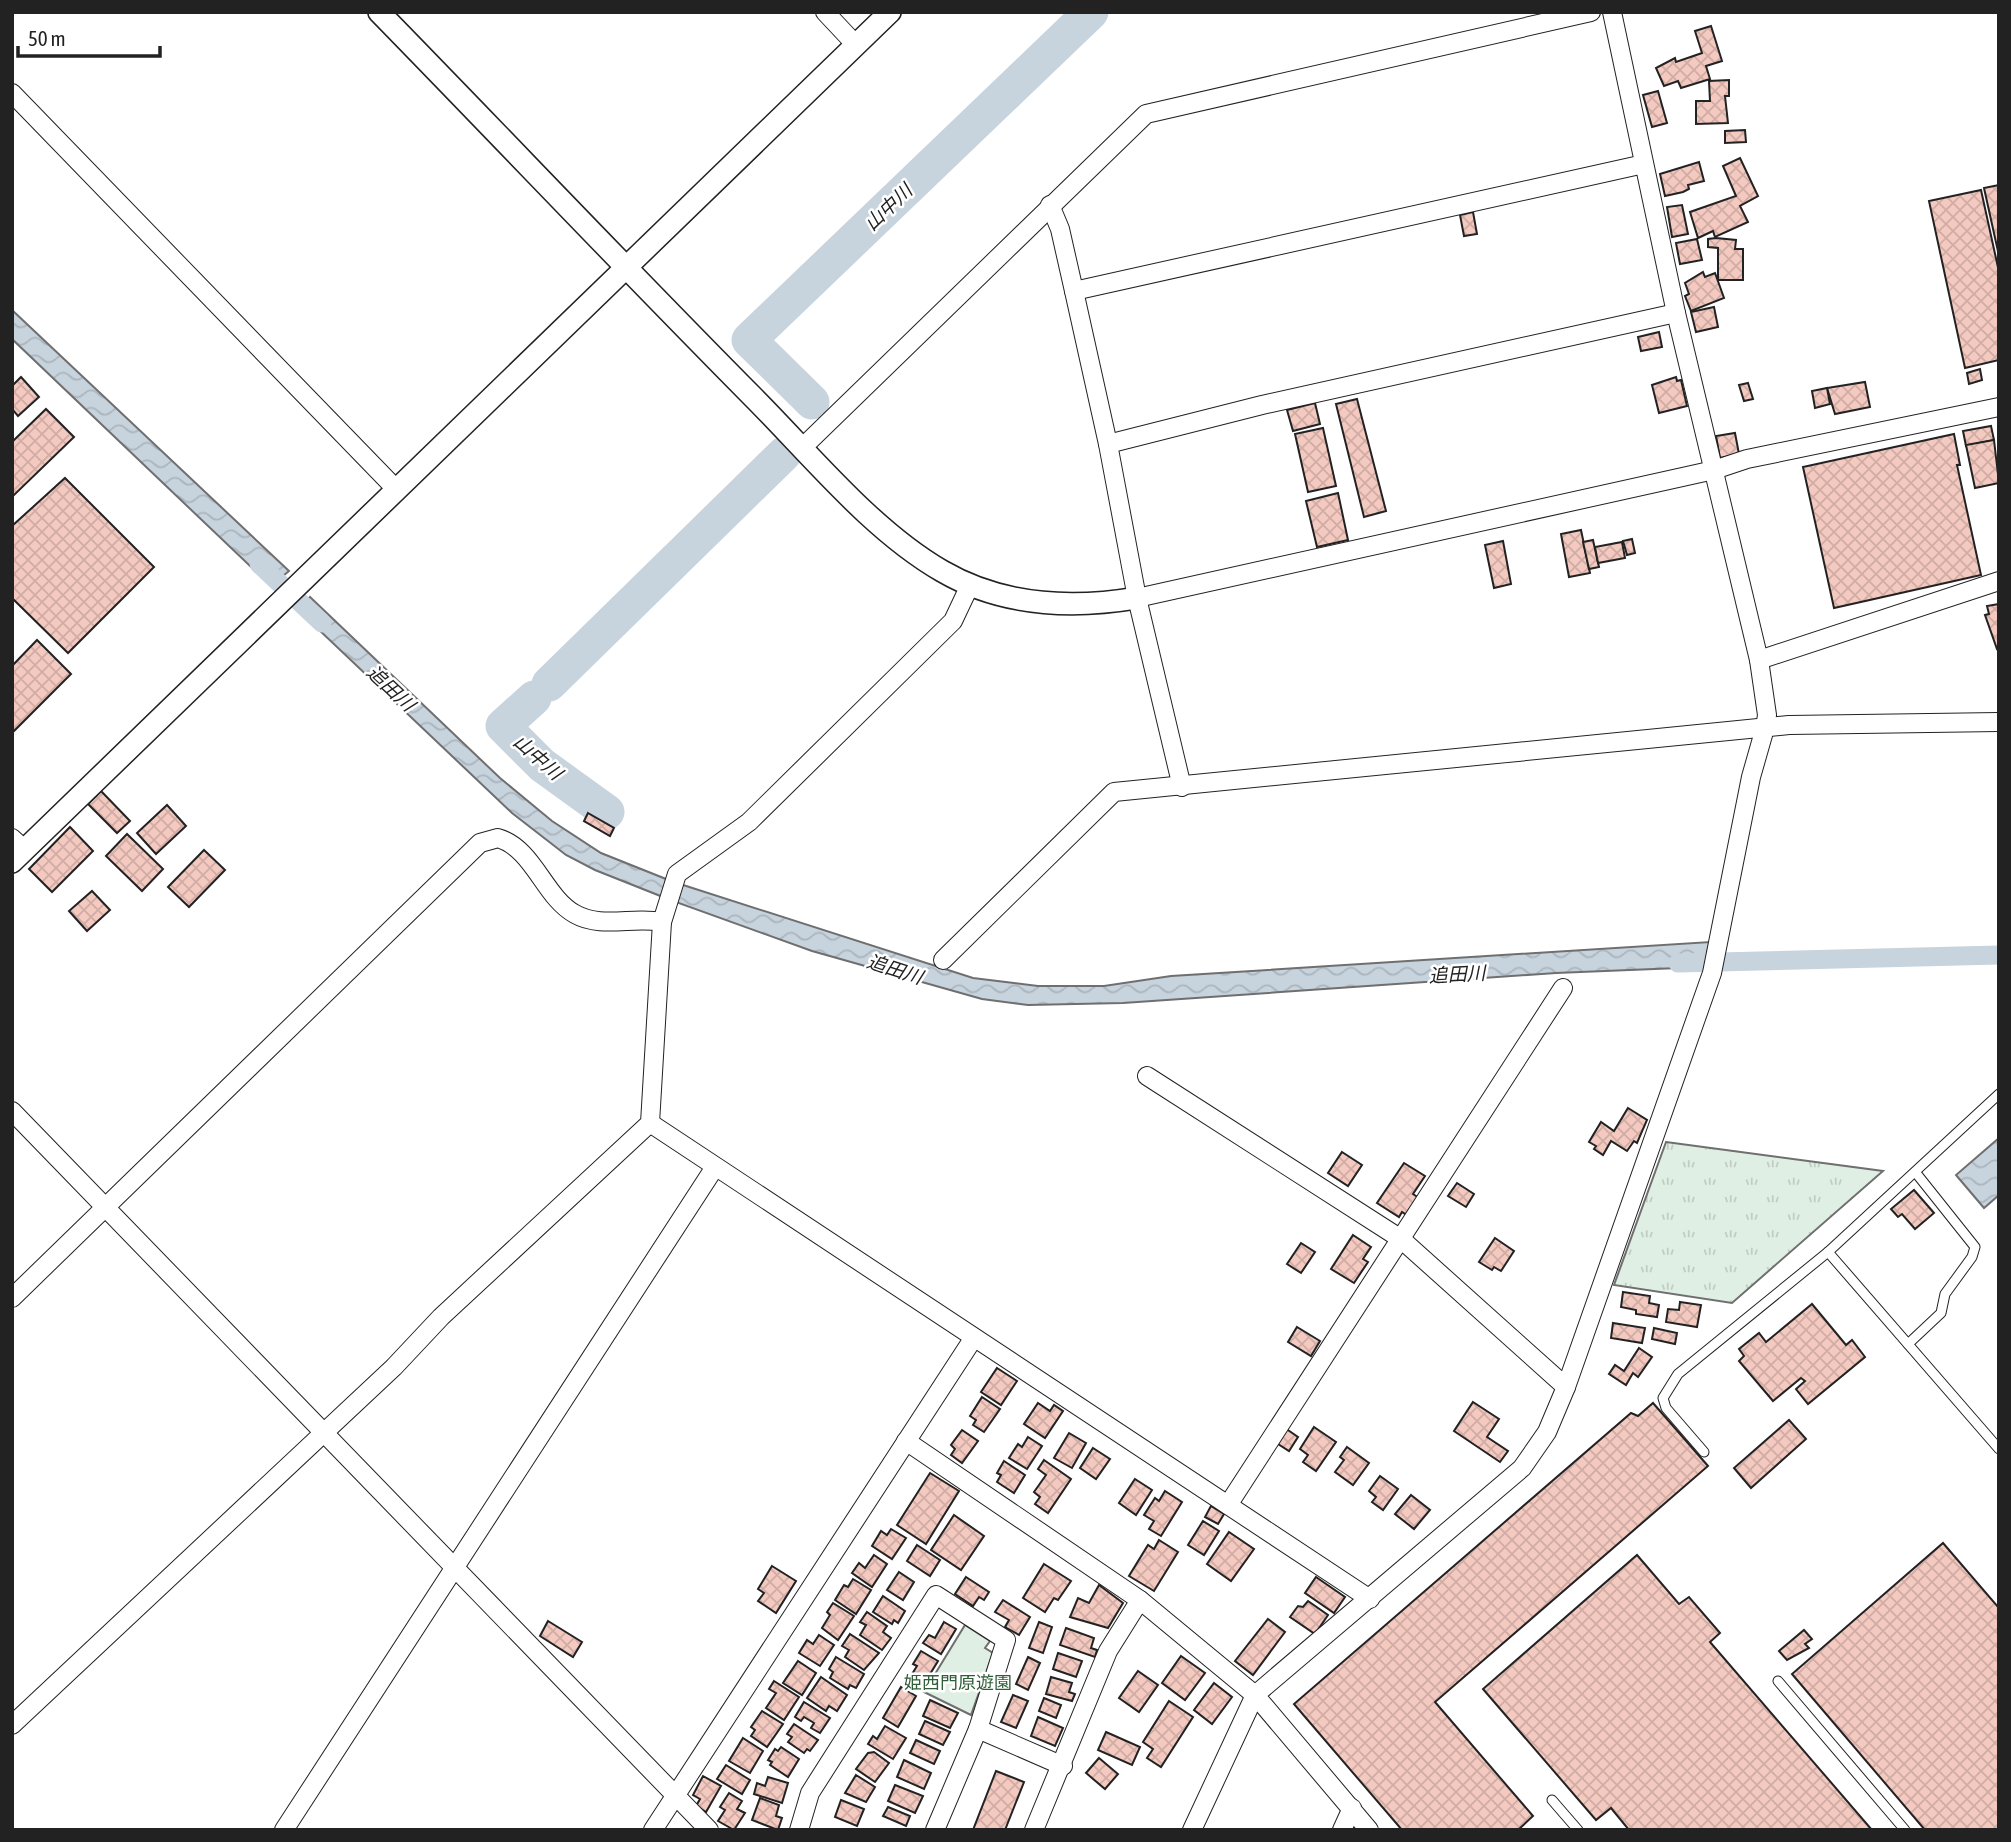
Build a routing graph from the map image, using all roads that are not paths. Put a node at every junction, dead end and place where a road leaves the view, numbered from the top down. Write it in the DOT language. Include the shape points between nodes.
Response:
graph roads {
  1 [pos="379,12"];
  2 [pos="825,12"];
  3 [pos="890,12"];
  4 [pos="1591,12"];
  5 [pos="1612,12"];
  6 [pos="856,45"];
  7 [pos="12,93"];
  8 [pos="1644,164"];
  9 [pos="1050,205"];
  10 [pos="626,269"];
  11 [pos="1074,291"];
  12 [pos="1676,313"];
  13 [pos="1999,407"];
  14 [pos="1108,444"];
  15 [pos="803,447"];
  16 [pos="1714,470"];
  17 [pos="396,489"];
  18 [pos="1999,581"];
  19 [pos="970,585"];
  20 [pos="1137,598"];
  21 [pos="1759,660"];
  22 [pos="1999,722"];
  23 [pos="1765,728"];
  24 [pos="1182,787"];
  25 [pos="16,850"];
  26 [pos="662,922"];
  27 [pos="943,960"];
  28 [pos="1563,988"];
  29 [pos="1147,1076"];
  30 [pos="1999,1094"];
  31 [pos="12,1111"];
  32 [pos="650,1122"];
  33 [pos="715,1167"];
  34 [pos="1916,1173"];
  35 [pos="106,1207"];
  36 [pos="1401,1238"];
  37 [pos="1828,1252"];
  38 [pos="12,1298"];
  39 [pos="973,1339"];
  40 [pos="1908,1344"];
  41 [pos="1566,1387"];
  42 [pos="322,1433"];
  43 [pos="906,1441"];
  44 [pos="1999,1449"];
  45 [pos="1704,1452"];
  46 [pos="1228,1505"];
  47 [pos="454,1567"];
  48 [pos="1370,1599"];
  49 [pos="1140,1600"];
  50 [pos="1778,1681"];
  51 [pos="1255,1695"];
  52 [pos="12,1725"];
  53 [pos="978,1728"];
  54 [pos="1063,1766"];
  55 [pos="674,1796"];
  56 [pos="1552,1800"];
  57 [pos="1352,1808"];
  58 [pos="284,1830"];
  59 [pos="653,1830"];
  60 [pos="709,1830"];
  61 [pos="799,1830"];
  62 [pos="935,1830"];
  63 [pos="1034,1830"];
  64 [pos="1192,1830"];
  65 [pos="1342,1830"];
  66 [pos="1369,1830"];
  67 [pos="1578,1830"];
  68 [pos="1905,1830"];
  1 -- 10 [label="street"];
  2 -- 6 [label="street"];
  3 -- 6 [label="street"];
  4 -- 9 [label="street" via="1146,114"];
  5 -- 8 [label="street"];
  6 -- 10 [label="street"];
  7 -- 17 [label="street"];
  8 -- 11 [label="street"];
  8 -- 12 [label="street"];
  9 -- 11 [label="street"];
  9 -- 15 [label="street"];
  10 -- 15 [label="street"];
  10 -- 17 [label="street"];
  11 -- 14 [label="street"];
  12 -- 14 [label="street"];
  12 -- 16 [label="street"];
  13 -- 16 [label="street" via="1747,459"];
  14 -- 20 [label="street"];
  15 -- 19 [label="street" via="904,545"];
  16 -- 20 [label="street"];
  16 -- 21 [label="street"];
  17 -- 25 [label="street"];
  18 -- 21 [label="street"];
  19 -- 20 [label="street" via="1046,604 1103,604"];
  19 -- 26 [label="street" via="953,621 769,803 677,874"];
  20 -- 24 [label="street"];
  21 -- 23 [label="street"];
  22 -- 23 [label="street"];
  23 -- 24 [label="street"];
  23 -- 41 [label="street" via="1715,962"];
  24 -- 27 [label="street" via="1110,795"];
  26 -- 32 [label="street"];
  26 -- 35 [label="street" via="604,921 575,914 512,845 498,838 480,843"];
  28 -- 36 [label="street"];
  29 -- 36 [label="street"];
  30 -- 34 [label="lane"];
  31 -- 35 [label="street"];
  32 -- 33 [label="street"];
  32 -- 42 [label="street"];
  33 -- 39 [label="street"];
  33 -- 47 [label="street"];
  34 -- 37 [label="lane"];
  34 -- 40 [label="lane" via="1975,1247 1945,1294 1941,1313"];
  35 -- 38 [label="street"];
  35 -- 42 [label="street"];
  36 -- 41 [label="street"];
  36 -- 46 [label="street"];
  37 -- 40 [label="lane"];
  37 -- 45 [label="lane" via="1667,1387 1662,1398 1666,1408"];
  39 -- 43 [label="street"];
  39 -- 46 [label="street"];
  40 -- 44 [label="lane"];
  41 -- 48 [label="street" via="1547,1432 1522,1468"];
  42 -- 47 [label="street"];
  42 -- 52 [label="street"];
  43 -- 49 [label="street"];
  43 -- 55 [label="street"];
  46 -- 48 [label="street"];
  47 -- 55 [label="street"];
  47 -- 58 [label="street"];
  48 -- 51 [label="street"];
  49 -- 51 [label="street"];
  49 -- 54 [label="street" via="1108,1651"];
  50 -- 68 [label="lane"];
  51 -- 57 [label="street"];
  51 -- 64 [label="street"];
  53 -- 54 [label="street"];
  53 -- 61 [label="street" via="1006,1640 936,1595 810,1793"];
  53 -- 62 [label="street"];
  54 -- 63 [label="street"];
  55 -- 59 [label="street"];
  55 -- 60 [label="street"];
  56 -- 67 [label="lane"];
  57 -- 65 [label="street"];
  57 -- 66 [label="street"];
}
